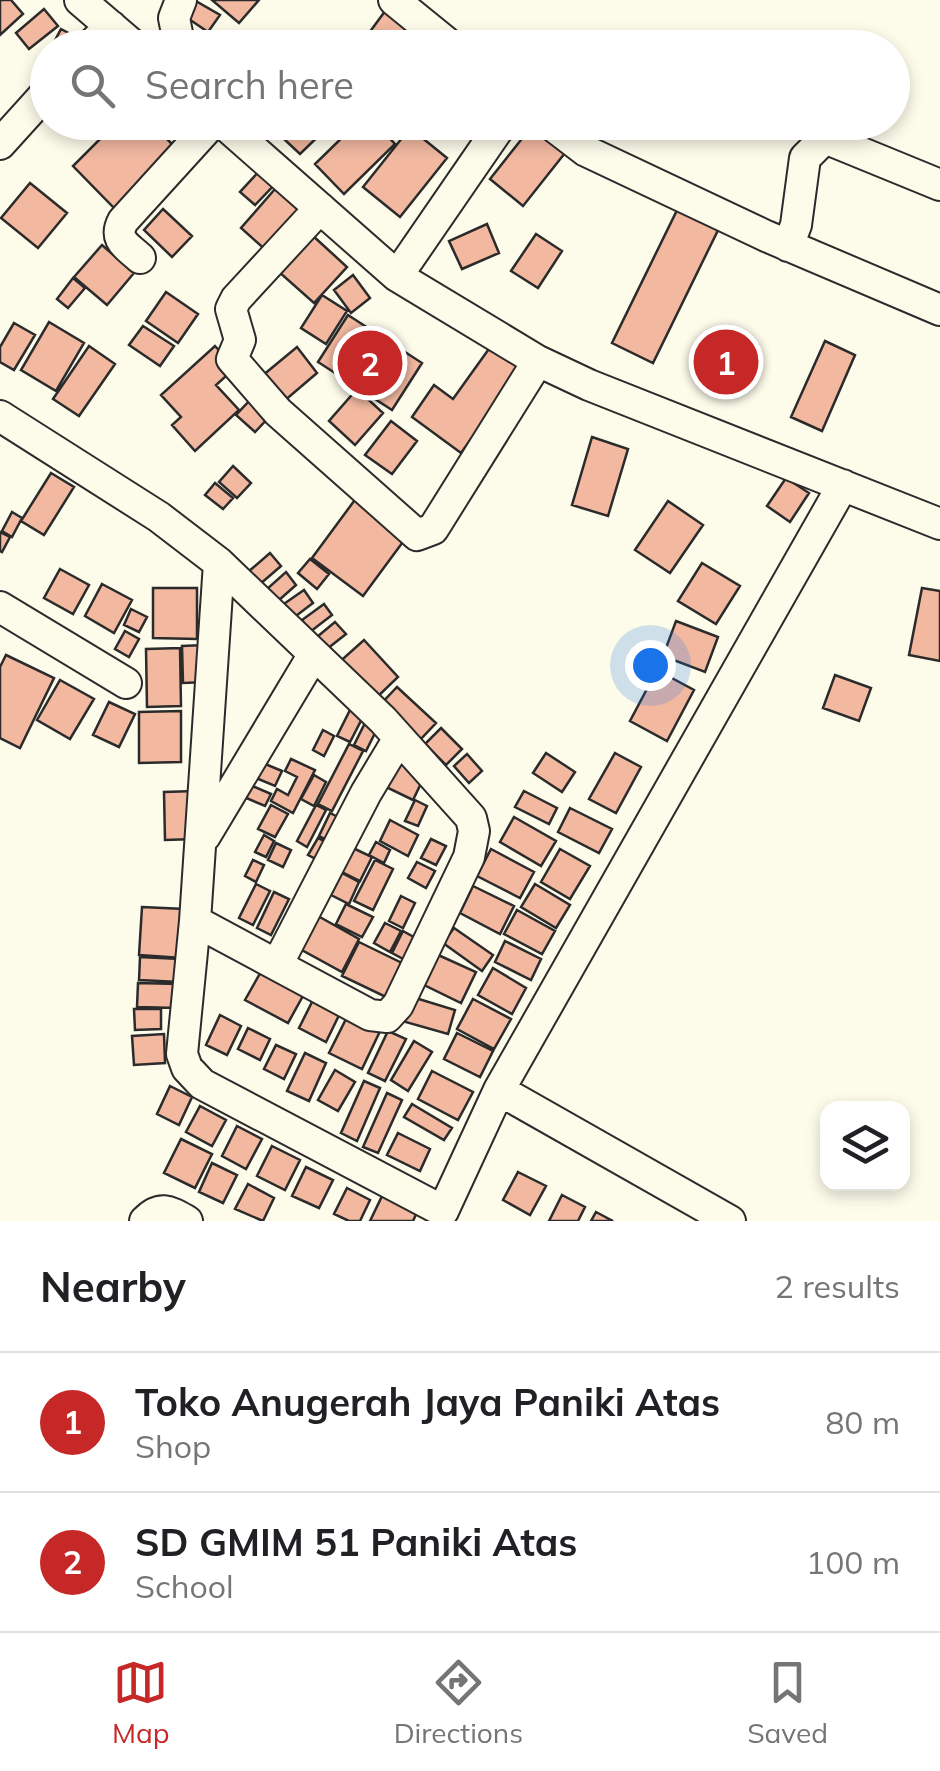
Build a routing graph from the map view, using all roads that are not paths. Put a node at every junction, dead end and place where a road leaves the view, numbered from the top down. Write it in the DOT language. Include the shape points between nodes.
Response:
graph roads {
  1 [pos="80,0"];
  2 [pos="180,0"];
  3 [pos="394,0"];
  4 [pos="111,26"];
  5 [pos="107,30"];
  6 [pos="116,30"];
  7 [pos="176,30"];
  8 [pos="431,30"];
  9 [pos="30,112"];
  10 [pos="196,140"];
  11 [pos="243,140"];
  12 [pos="491,140"];
  13 [pos="572,140"];
  14 [pos="822,140"];
  15 [pos="831,140"];
  16 [pos="0,144"];
  17 [pos="940,185"];
  18 [pos="320,208"];
  19 [pos="788,246"];
  20 [pos="140,258"];
  21 [pos="398,276"];
  22 [pos="940,310"];
  23 [pos="538,361"];
  24 [pos="0,416"];
  25 [pos="843,485"];
  26 [pos="940,524"];
  27 [pos="219,564"];
  28 [pos="0,607"];
  29 [pos="314,654"];
  30 [pos="126,683"];
  31 [pos="398,738"];
  32 [pos="201,842"];
  33 [pos="195,922"];
  34 [pos="276,965"];
  35 [pos="499,1090"];
  36 [pos="447,1218"];
  37 [pos="144,1221"];
  38 [pos="187,1221"];
  39 [pos="730,1221"];
  1 -- 4 [label="street"];
  2 -- 7 [label="street"];
  3 -- 8 [label="street"];
  4 -- 5 [label="street"];
  4 -- 6 [label="street"];
  9 -- 16 [label="street"];
  10 -- 20 [label="street" via="122,221 120,240"];
  11 -- 18 [label="street"];
  12 -- 21 [label="street"];
  13 -- 19 [label="street"];
  14 -- 19 [label="street" via="805,158"];
  15 -- 17 [label="street"];
  18 -- 21 [label="street"];
  18 -- 23 [label="street" via="236,298 230,310 240,340 232,359 278,412 417,535 433,529"];
  19 -- 22 [label="street"];
  21 -- 23 [label="street"];
  23 -- 25 [label="street"];
  24 -- 27 [label="street" via="159,517"];
  25 -- 26 [label="street"];
  25 -- 35 [label="street"];
  27 -- 29 [label="street"];
  27 -- 32 [label="street"];
  28 -- 30 [label="street"];
  29 -- 31 [label="street"];
  29 -- 32 [label="street"];
  31 -- 34 [label="street"];
  31 -- 34 [label="street" via="471,818 474,831 469,856 398,1006 376,1017"];
  32 -- 33 [label="street"];
  33 -- 34 [label="street"];
  33 -- 36 [label="street" via="182,1054 192,1076"];
  35 -- 36 [label="street"];
  35 -- 39 [label="street"];
  37 -- 38 [label="street" via="162,1210"];
}
